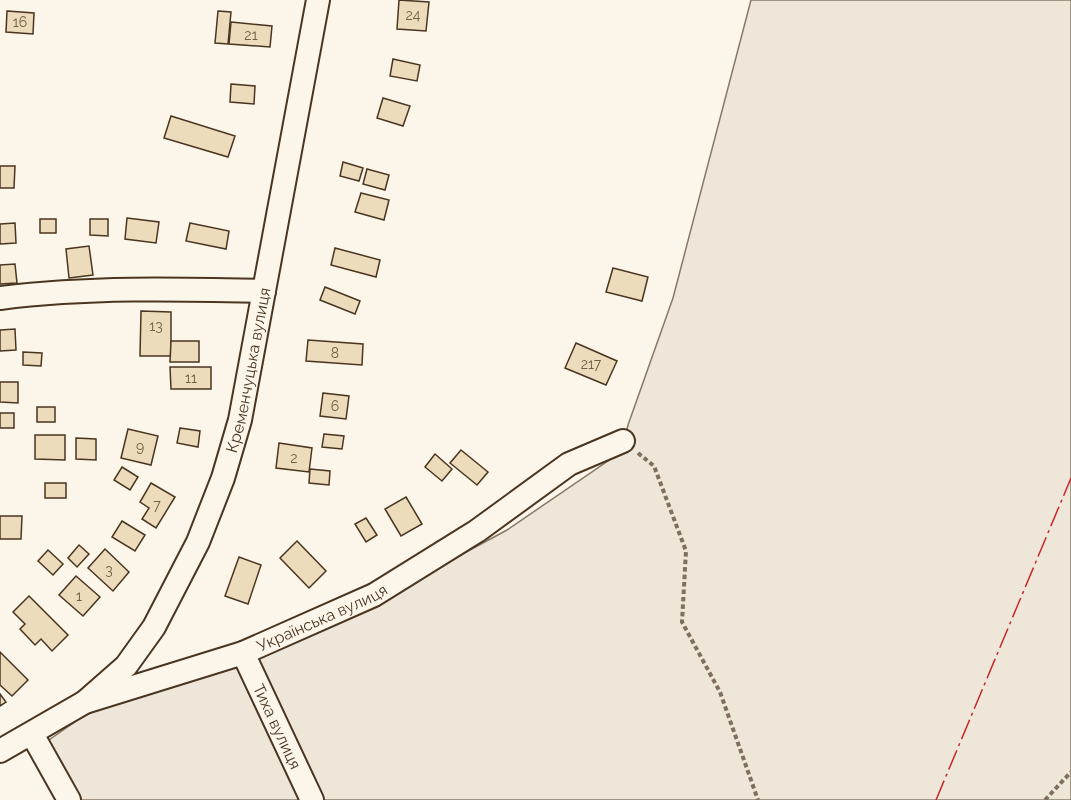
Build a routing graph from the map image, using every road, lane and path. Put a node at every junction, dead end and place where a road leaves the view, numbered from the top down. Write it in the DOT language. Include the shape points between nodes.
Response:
graph roads {
  1 [pos="318,0"];
  2 [pos="264,291"];
  3 [pos="0,298"];
  4 [pos="623,441"];
  5 [pos="243,653"];
  6 [pos="85,702"];
  7 [pos="32,734"];
  8 [pos="0,751"];
  9 [pos="1071,772"];
  10 [pos="69,800"];
  11 [pos="312,800"];
  12 [pos="758,800"];
  13 [pos="1045,800"];
  1 -- 2 [label="street, Кременчуцька вулиця"];
  2 -- 3 [label="street" via="171,289"];
  2 -- 6 [label="street, Кременчуцька вулиця" via="240,420 198,542 147,637 126,666"];
  4 -- 5 [label="street, Українська вулиця" via="569,464 477,531 374,595"];
  4 -- 12 [label="path" via="654,466 686,551 682,622 720,692"];
  5 -- 6 [label="street, Українська вулиця"];
  5 -- 11 [label="street, Тиха вулиця"];
  6 -- 7 [label="street, Українська вулиця"];
  7 -- 8 [label="street, Українська вулиця"];
  7 -- 10 [label="street"];
  9 -- 13 [label="path"];
}
